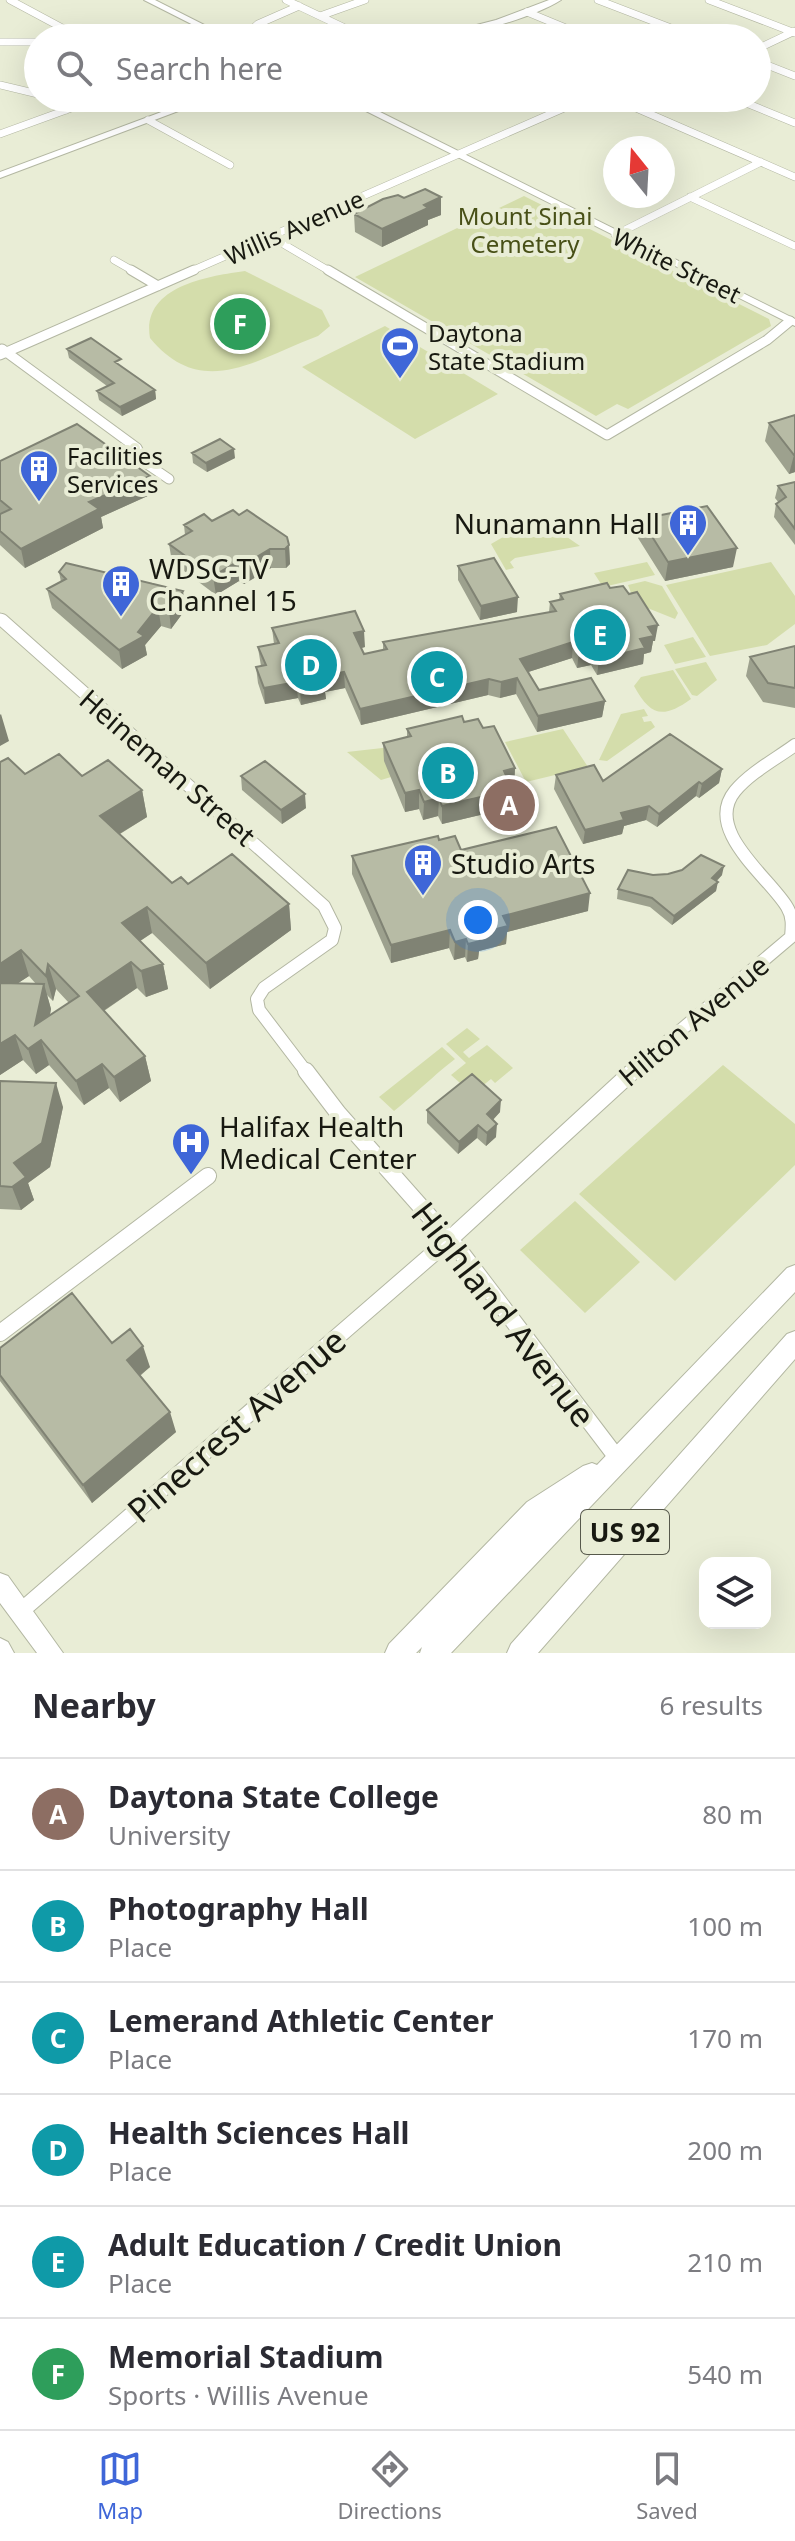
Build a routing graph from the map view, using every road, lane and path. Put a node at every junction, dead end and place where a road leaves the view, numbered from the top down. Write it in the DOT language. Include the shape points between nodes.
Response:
graph roads {
  1 [pos="10,0"];
  2 [pos="148,0"];
  3 [pos="286,0"];
  4 [pos="365,0"];
  5 [pos="557,0"];
  6 [pos="598,0"];
  7 [pos="709,0"];
  8 [pos="299,6"];
  9 [pos="527,12"];
  10 [pos="320,16"];
  11 [pos="51,24"];
  12 [pos="197,24"];
  13 [pos="260,24"];
  14 [pos="337,24"];
  15 [pos="489,24"];
  16 [pos="556,24"];
  17 [pos="661,24"];
  18 [pos="794,32"];
  19 [pos="0,42"];
  20 [pos="24,42"];
  21 [pos="771,43"];
  22 [pos="771,67"];
  23 [pos="795,76"];
  24 [pos="0,85"];
  25 [pos="24,91"];
  26 [pos="60,112"];
  27 [pos="170,112"];
  28 [pos="373,112"];
  29 [pos="555,112"];
  30 [pos="646,112"];
  31 [pos="768,112"];
  32 [pos="148,120"];
  33 [pos="795,123"];
  34 [pos="0,134"];
  35 [pos="457,155"];
  36 [pos="761,162"];
  37 [pos="230,165"];
  38 [pos="0,175"];
  39 [pos="795,177"];
  40 [pos="690,197"];
  41 [pos="615,235"];
  42 [pos="273,238"];
  43 [pos="795,246"];
  44 [pos="114,260"];
  45 [pos="158,286"];
  46 [pos="793,320"];
  47 [pos="2,352"];
  48 [pos="169,479"];
  49 [pos="0,618"];
  50 [pos="795,745"];
  51 [pos="332,918"];
  52 [pos="208,1176"];
  53 [pos="450,1239"];
  54 [pos="795,1276"];
  55 [pos="0,1333"];
  56 [pos="795,1342"];
  57 [pos="618,1459"];
  58 [pos="0,1584"];
  59 [pos="21,1611"];
  60 [pos="51,1653"];
  61 [pos="398,1653"];
  62 [pos="433,1653"];
  63 [pos="520,1653"];
  1 -- 11 [label="street"];
  2 -- 12 [label="street"];
  3 -- 8 [label="street"];
  4 -- 10 [label="street"];
  5 -- 9 [label="street"];
  6 -- 17 [label="street"];
  7 -- 18 [label="street"];
  8 -- 10 [label="street"];
  8 -- 13 [label="street"];
  9 -- 15 [label="street"];
  9 -- 16 [label="street"];
  10 -- 14 [label="street"];
  18 -- 21 [label="street"];
  19 -- 20 [label="street"];
  22 -- 23 [label="street"];
  24 -- 25 [label="street"];
  26 -- 34 [label="street"];
  27 -- 32 [label="street"];
  28 -- 35 [label="street, White Street"];
  29 -- 35 [label="street, Willis Avenue"];
  30 -- 36 [label="street"];
  31 -- 33 [label="street"];
  32 -- 37 [label="street"];
  32 -- 38 [label="street"];
  35 -- 41 [label="street, White Street"];
  35 -- 42 [label="street, Willis Avenue"];
  36 -- 39 [label="street"];
  36 -- 40 [label="street"];
  40 -- 41 [label="street"];
  40 -- 43 [label="street"];
  41 -- 46 [label="street, White Street"];
  42 -- 45 [label="street, Willis Avenue"];
  42 -- 46 [label="street" via="607,435"];
  44 -- 45 [label="street"];
  45 -- 47 [label="street, Willis Avenue"];
  47 -- 48 [label="street" via="137,448 144,462"];
  49 -- 51 [label="street, Heineman Street"];
  50 -- 53 [label="street, Hilton Avenue" via="735,790 724,816 738,843 787,906 791,937 591,1106 572,1130"];
  51 -- 53 [label="street, Highland Avenue" via="332,940 264,988 257,999 259,1010 338,1113"];
  52 -- 55 [label="street"];
  53 -- 57 [label="street, Highland Avenue"];
  53 -- 59 [label="street, Pinecrest Avenue"];
  54 -- 57 [label="main road, US 92"];
  56 -- 63 [label="main road, US 92"];
  57 -- 61 [label="main road" via="536,1511"];
  57 -- 62 [label="main road, US 92"];
  58 -- 59 [label="street"];
  59 -- 60 [label="street"];
}
